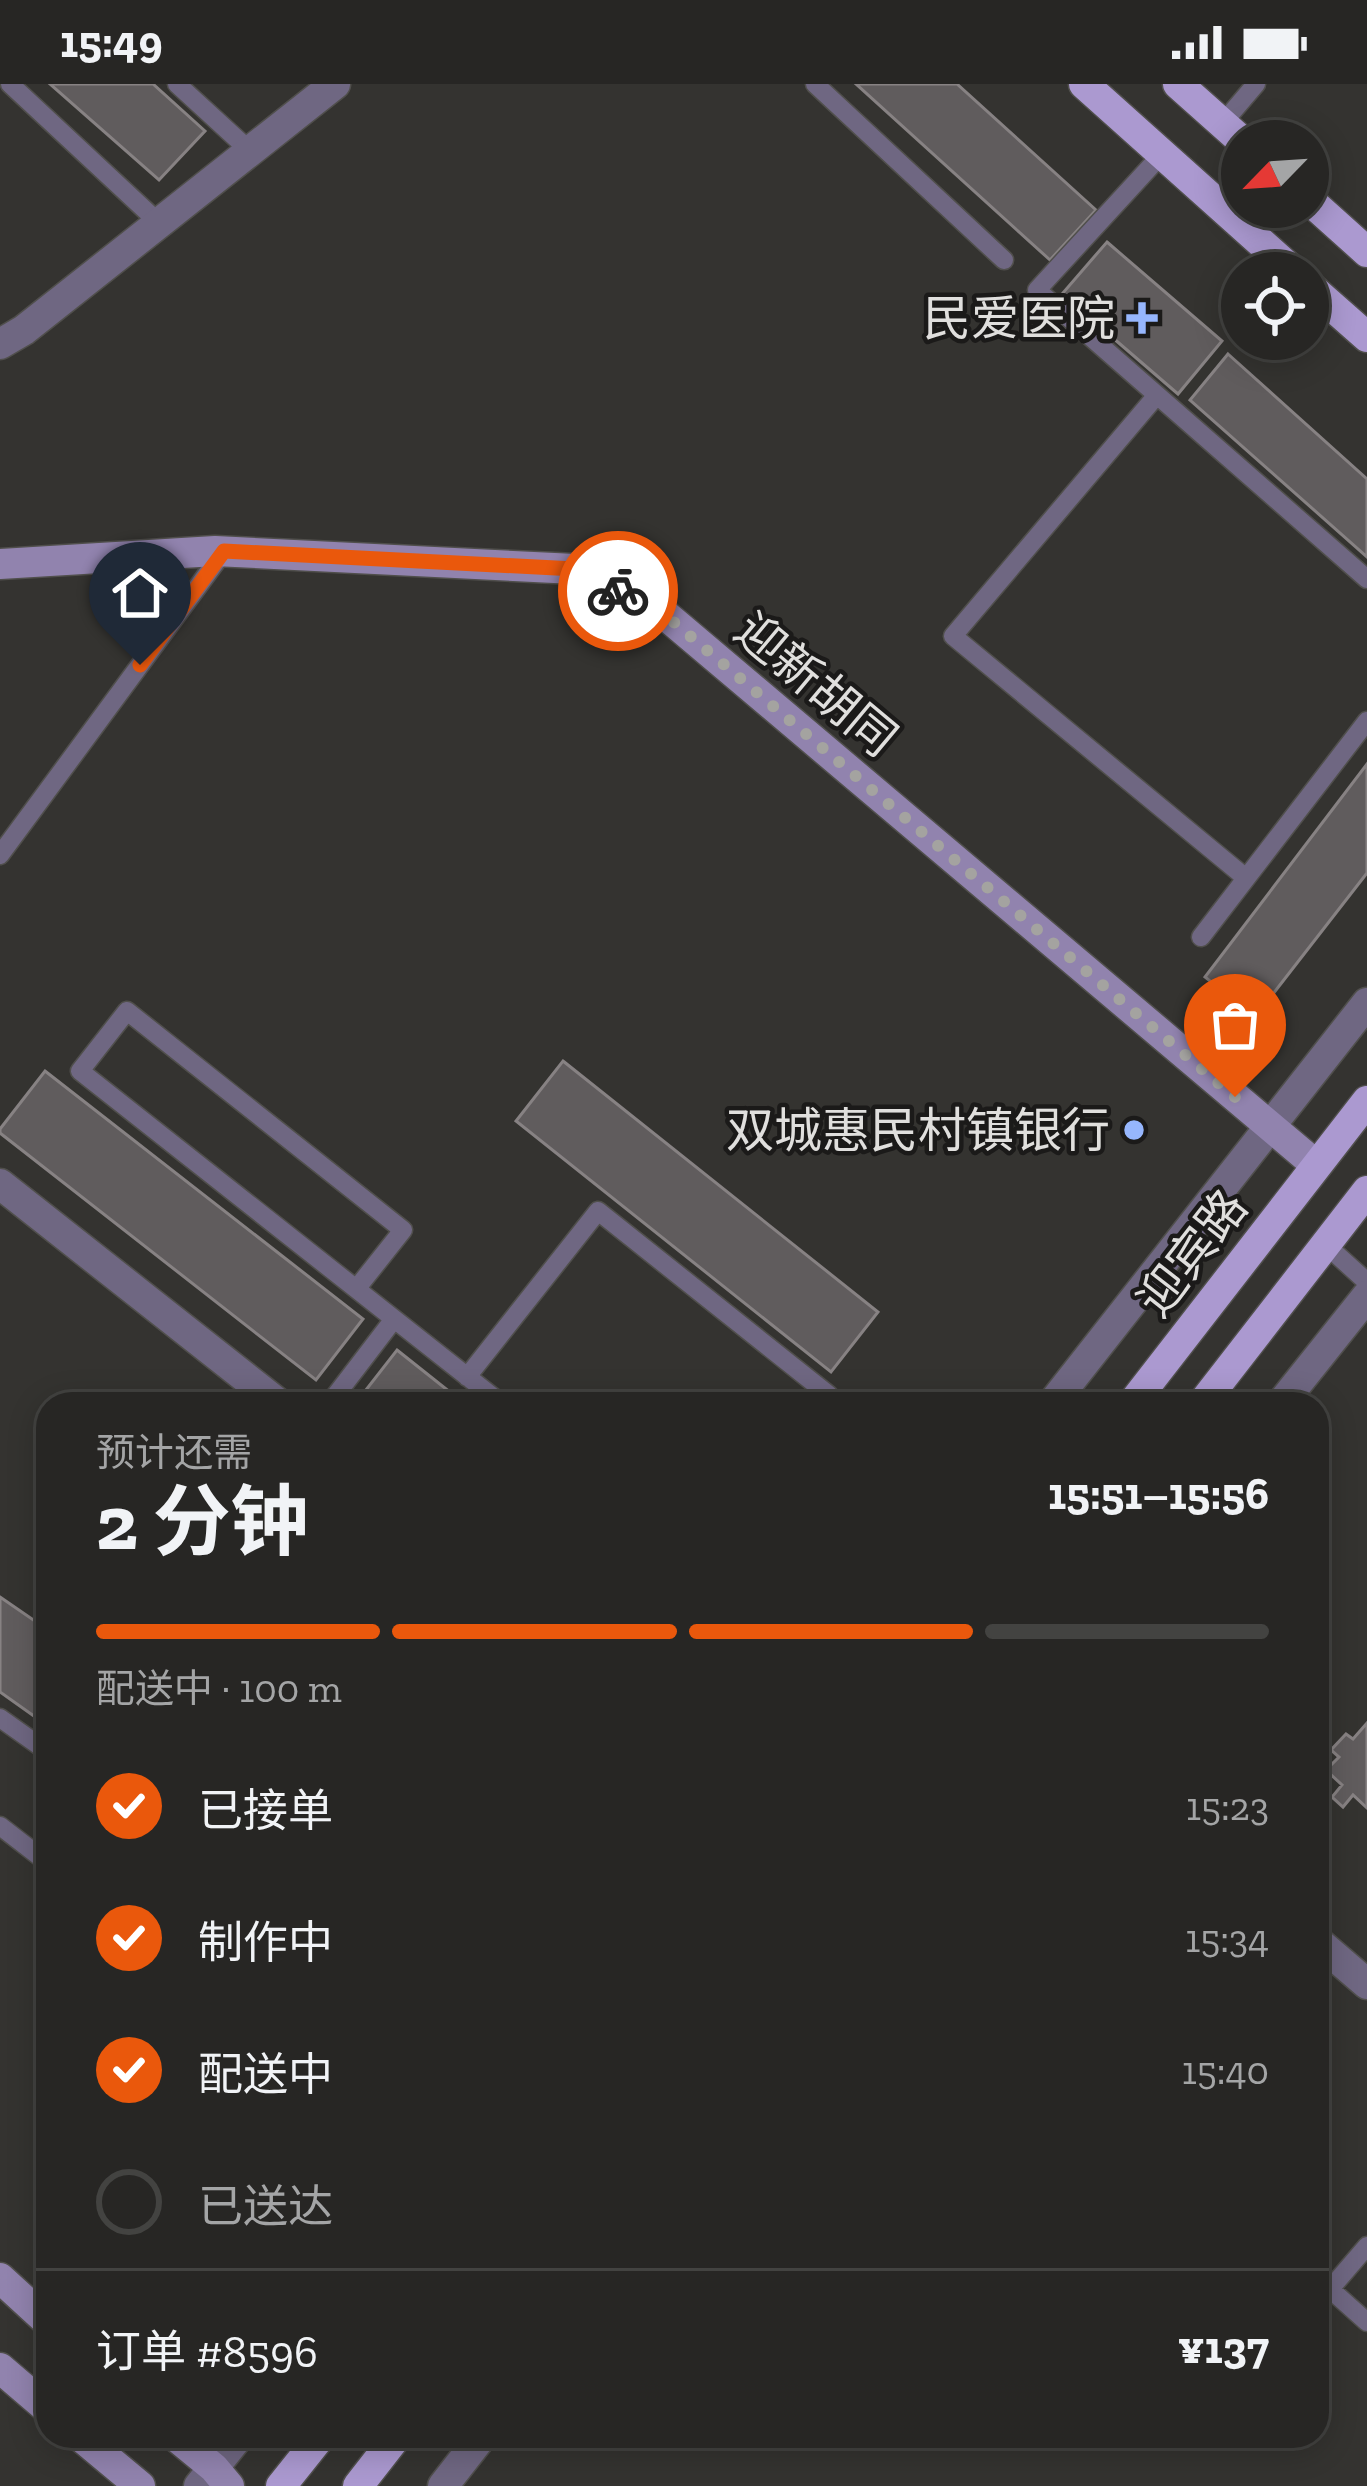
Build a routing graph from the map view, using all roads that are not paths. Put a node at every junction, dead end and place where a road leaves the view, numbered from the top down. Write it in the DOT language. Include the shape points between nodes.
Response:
graph roads {
  1 [pos="10,84"];
  2 [pos="177,84"];
  3 [pos="335,84"];
  4 [pos="815,84"];
  5 [pos="1084,84"];
  6 [pos="1178,84"];
  7 [pos="1256,84"];
  8 [pos="1238,120"];
  9 [pos="1221,122"];
  10 [pos="249,150"];
  11 [pos="1162,154"];
  12 [pos="1329,218"];
  13 [pos="158,222"];
  14 [pos="1272,252"];
  15 [pos="1367,252"];
  16 [pos="1004,260"];
  17 [pos="1329,304"];
  18 [pos="1367,338"];
  19 [pos="0,344"];
  20 [pos="1157,395"];
  21 [pos="224,551"];
  22 [pos="0,564"];
  23 [pos="1367,579"];
  24 [pos="1367,721"];
  25 [pos="0,855"];
  26 [pos="1246,878"];
  27 [pos="1202,937"];
  28 [pos="1367,1003"];
  29 [pos="1367,1101"];
  30 [pos="1270,1127"];
  31 [pos="1316,1166"];
  32 [pos="0,1184"];
  33 [pos="1367,1191"];
  34 [pos="1325,1244"];
  35 [pos="1367,1282"];
  36 [pos="357,1288"];
  37 [pos="1367,1297"];
  38 [pos="394,1319"];
  39 [pos="467,1377"];
  40 [pos="264,1392"];
  41 [pos="338,1392"];
  42 [pos="486,1392"];
  43 [pos="825,1392"];
  44 [pos="1061,1392"];
  45 [pos="1141,1392"];
  46 [pos="1211,1392"];
  47 [pos="1291,1392"];
  48 [pos="0,1718"];
  49 [pos="36,1743"];
  50 [pos="0,1826"];
  51 [pos="36,1854"];
  52 [pos="1329,1951"];
  53 [pos="1367,1984"];
  54 [pos="1367,2246"];
  55 [pos="0,2278"];
  56 [pos="36,2311"];
  57 [pos="1367,2322"];
  58 [pos="0,2368"];
  59 [pos="36,2399"];
  60 [pos="94,2448"];
  61 [pos="186,2448"];
  62 [pos="232,2448"];
  63 [pos="311,2448"];
  64 [pos="388,2448"];
  65 [pos="473,2448"];
  66 [pos="214,2480"];
  67 [pos="140,2486"];
  68 [pos="281,2486"];
  69 [pos="358,2486"];
  70 [pos="443,2486"];
  1 -- 13 [label="lane"];
  2 -- 10 [label="lane"];
  3 -- 10 [label="street"];
  4 -- 16 [label="lane"];
  5 -- 11 [label="main road"];
  6 -- 9 [label="main road"];
  7 -- 8 [label="lane"];
  10 -- 13 [label="street"];
  11 -- 14 [label="main road"];
  11 -- 20 [label="lane" via="1037,290"];
  12 -- 15 [label="main road"];
  13 -- 19 [label="street"];
  17 -- 18 [label="main road"];
  20 -- 23 [label="lane"];
  20 -- 26 [label="lane" via="953,635"];
  21 -- 22 [label="street, 迎新胡同"];
  21 -- 25 [label="lane"];
  21 -- 30 [label="street, 迎新胡同" via="575,569 663,613"];
  24 -- 26 [label="lane"];
  26 -- 27 [label="lane"];
  28 -- 30 [label="street"];
  29 -- 31 [label="main road, 迎宾路"];
  30 -- 31 [label="street, 迎新胡同"];
  30 -- 44 [label="street"];
  31 -- 45 [label="main road, 迎宾路"];
  32 -- 40 [label="street"];
  33 -- 34 [label="main road, 迎宾路"];
  34 -- 35 [label="lane"];
  34 -- 46 [label="main road, 迎宾路"];
  36 -- 36 [label="lane" via="80,1071 127,1011 403,1230"];
  36 -- 38 [label="lane"];
  37 -- 47 [label="street"];
  38 -- 39 [label="lane"];
  38 -- 41 [label="lane"];
  39 -- 42 [label="lane"];
  39 -- 43 [label="lane" via="598,1211"];
  48 -- 49 [label="lane"];
  50 -- 51 [label="lane"];
  52 -- 53 [label="street"];
  54 -- 57 [label="lane" via="1330,2289"];
  55 -- 56 [label="street"];
  58 -- 59 [label="street"];
  60 -- 67 [label="street"];
  61 -- 66 [label="street"];
  62 -- 66 [label="street"];
  63 -- 68 [label="main road"];
  64 -- 69 [label="main road"];
  65 -- 70 [label="street"];
}
